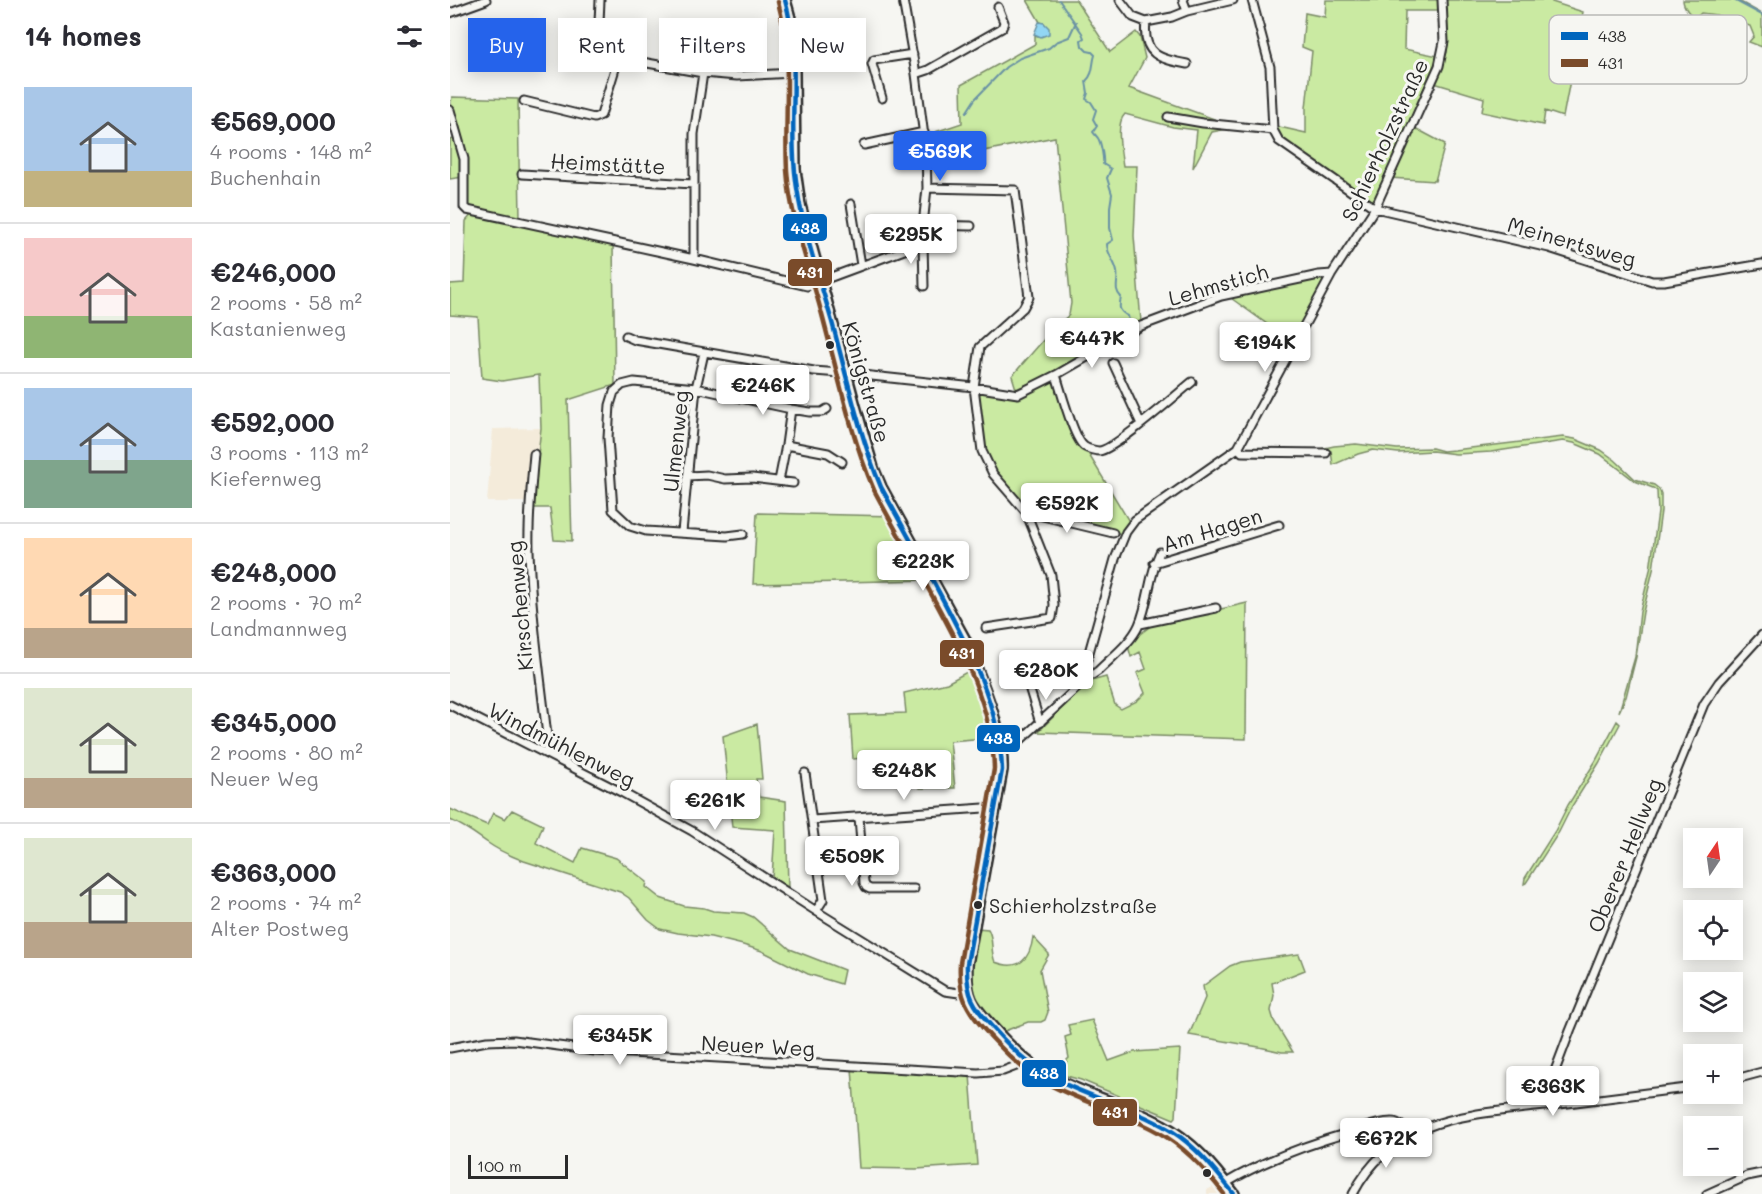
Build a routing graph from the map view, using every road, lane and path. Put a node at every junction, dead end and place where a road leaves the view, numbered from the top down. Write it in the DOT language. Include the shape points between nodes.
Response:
graph roads {
  1 [pos="486,0"];
  2 [pos="600,0"];
  3 [pos="785,0"];
  4 [pos="903,0"];
  5 [pos="1120,0"];
  6 [pos="1183,0"];
  7 [pos="1233,0"];
  8 [pos="1252,0"];
  9 [pos="1442,0"];
  10 [pos="998,7"];
  11 [pos="1187,11"];
  12 [pos="450,13"];
  13 [pos="599,18"];
  14 [pos="1146,22"];
  15 [pos="913,54"];
  16 [pos="647,63"];
  17 [pos="1188,64"];
  18 [pos="614,72"];
  19 [pos="703,73"];
  20 [pos="794,73"];
  21 [pos="916,74"];
  22 [pos="882,98"];
  23 [pos="524,101"];
  24 [pos="450,110"];
  25 [pos="1168,117"];
  26 [pos="1273,130"];
  27 [pos="924,132"];
  28 [pos="864,145"];
  29 [pos="522,174"];
  30 [pos="693,184"];
  31 [pos="927,188"];
  32 [pos="851,204"];
  33 [pos="1375,208"];
  34 [pos="923,225"];
  35 [pos="971,226"];
  36 [pos="923,243"];
  37 [pos="694,260"];
  38 [pos="1762,264"];
  39 [pos="861,265"];
  40 [pos="1332,274"];
  41 [pos="821,282"];
  42 [pos="924,286"];
  43 [pos="626,336"];
  44 [pos="704,353"];
  45 [pos="1113,363"];
  46 [pos="846,373"];
  47 [pos="1056,375"];
  48 [pos="1192,382"];
  49 [pos="974,387"];
  50 [pos="696,388"];
  51 [pos="790,409"];
  52 [pos="827,409"];
  53 [pos="1141,424"];
  54 [pos="786,445"];
  55 [pos="1238,447"];
  56 [pos="1326,453"];
  57 [pos="534,454"];
  58 [pos="842,462"];
  59 [pos="688,476"];
  60 [pos="779,481"];
  61 [pos="793,483"];
  62 [pos="1026,512"];
  63 [pos="1279,525"];
  64 [pos="682,532"];
  65 [pos="1113,533"];
  66 [pos="742,534"];
  67 [pos="1160,552"];
  68 [pos="1154,563"];
  69 [pos="1216,608"];
  70 [pos="1140,624"];
  71 [pos="986,628"];
  72 [pos="1762,634"];
  73 [pos="1083,674"];
  74 [pos="1029,687"];
  75 [pos="450,705"];
  76 [pos="1040,723"];
  77 [pos="1002,750"];
  78 [pos="549,754"];
  79 [pos="805,773"];
  80 [pos="995,809"];
  81 [pos="859,817"];
  82 [pos="812,820"];
  83 [pos="914,889"];
  84 [pos="816,911"];
  85 [pos="967,992"];
  86 [pos="450,1048"];
  87 [pos="1027,1062"];
  88 [pos="1762,1072"];
  89 [pos="1743,1077"];
  90 [pos="1683,1089"];
  91 [pos="1551,1105"];
  92 [pos="1409,1135"];
  93 [pos="1762,1173"];
  94 [pos="1226,1183"];
  95 [pos="1234,1194"];
  96 [pos="1353,1194"];
  97 [pos="1707,1194"];
  1 -- 12 [label="street"];
  2 -- 13 [label="street"];
  3 -- 20 [label="main road, Königstraße"];
  4 -- 15 [label="street"];
  5 -- 14 [label="street" via="1133,16"];
  6 -- 11 [label="street"];
  7 -- 11 [label="street"];
  8 -- 26 [label="street" via="1270,67"];
  9 -- 33 [label="street, Schierholzstraße" via="1444,42 1439,66"];
  10 -- 21 [label="street" via="1004,22 1002,28"];
  11 -- 14 [label="street"];
  14 -- 17 [label="street" via="1149,46 1154,53"];
  15 -- 21 [label="street"];
  15 -- 22 [label="street" via="874,60"];
  16 -- 19 [label="street"];
  18 -- 23 [label="street" via="601,115 594,118"];
  19 -- 20 [label="street"];
  19 -- 30 [label="street" via="694,134"];
  20 -- 41 [label="main road, Königstraße" via="795,170 800,205"];
  21 -- 27 [label="street"];
  24 -- 37 [label="street" via="464,159 467,210"];
  25 -- 26 [label="street"];
  26 -- 33 [label="street" via="1288,148"];
  27 -- 28 [label="street"];
  27 -- 31 [label="street"];
  29 -- 30 [label="street, Heimstätte"];
  30 -- 37 [label="street"];
  31 -- 34 [label="street"];
  31 -- 49 [label="street" via="1016,190 1029,297 1023,308 980,347"];
  32 -- 39 [label="street"];
  33 -- 38 [label="street, Meinertsweg" via="1549,248 1652,281"];
  33 -- 40 [label="street, Schierholzstraße"];
  34 -- 35 [label="street"];
  34 -- 36 [label="street"];
  36 -- 39 [label="street"];
  36 -- 42 [label="street"];
  37 -- 41 [label="street" via="807,286"];
  39 -- 41 [label="street"];
  40 -- 47 [label="street, Lehmstich" via="1204,302 1141,326"];
  40 -- 55 [label="street, Schierholzstraße"];
  41 -- 46 [label="main road, Königstraße"];
  43 -- 44 [label="street, Lehmstich"];
  44 -- 46 [label="street, Lehmstich"];
  44 -- 50 [label="street, Ulmenweg"];
  45 -- 53 [label="street"];
  46 -- 49 [label="street, Lehmstich"];
  46 -- 77 [label="main road, Königstraße" via="873,468 963,638"];
  47 -- 49 [label="street, Lehmstich" via="1018,394"];
  47 -- 53 [label="street" via="1077,438 1085,447 1099,451"];
  48 -- 53 [label="street"];
  49 -- 62 [label="street" via="982,451 993,474"];
  50 -- 51 [label="street"];
  50 -- 59 [label="street, Ulmenweg"];
  50 -- 64 [label="street" via="634,382 614,392 609,405 613,510 636,528"];
  51 -- 52 [label="street"];
  51 -- 54 [label="street"];
  54 -- 58 [label="street" via="828,453"];
  54 -- 60 [label="street"];
  55 -- 56 [label="street" via="1242,452"];
  55 -- 73 [label="street, Schierholzstraße" via="1135,520 1126,532"];
  57 -- 78 [label="street, Kirschenweg" via="529,548"];
  59 -- 60 [label="street"];
  59 -- 64 [label="street, Ulmenweg"];
  60 -- 61 [label="street"];
  62 -- 65 [label="street"];
  62 -- 71 [label="street" via="1051,575 1052,618"];
  63 -- 68 [label="street, Am Hagen"];
  64 -- 66 [label="street"];
  67 -- 68 [label="street, Am Hagen"];
  68 -- 70 [label="street, Am Hagen"];
  69 -- 70 [label="street"];
  70 -- 73 [label="street, Am Hagen" via="1098,671"];
  72 -- 91 [label="street, Oberer Hellweg" via="1704,704 1569,1031 1553,1076"];
  73 -- 76 [label="street, Schierholzstraße" via="1077,688"];
  74 -- 76 [label="street"];
  75 -- 78 [label="street, Windmühlenweg"];
  76 -- 77 [label="street, Schierholzstraße" via="1014,746"];
  77 -- 80 [label="main road"];
  78 -- 84 [label="street, Windmühlenweg" via="692,831"];
  79 -- 82 [label="street"];
  80 -- 81 [label="street"];
  80 -- 85 [label="main road" via="967,964"];
  81 -- 82 [label="street"];
  81 -- 83 [label="street" via="866,887"];
  82 -- 84 [label="street" via="823,900"];
  84 -- 85 [label="street, Windmühlenweg" via="945,991"];
  85 -- 87 [label="main road" via="974,1007"];
  86 -- 87 [label="street, Neuer Weg" via="514,1040 595,1051 978,1073 1003,1071"];
  87 -- 94 [label="main road" via="1044,1074 1163,1125 1208,1161"];
  88 -- 89 [label="street"];
  90 -- 91 [label="street"];
  91 -- 92 [label="street" via="1468,1114"];
  92 -- 94 [label="street" via="1400,1124 1392,1122 1367,1127 1247,1171"];
  92 -- 96 [label="street" via="1376,1161"];
  93 -- 97 [label="street"];
  94 -- 95 [label="main road"];
}
